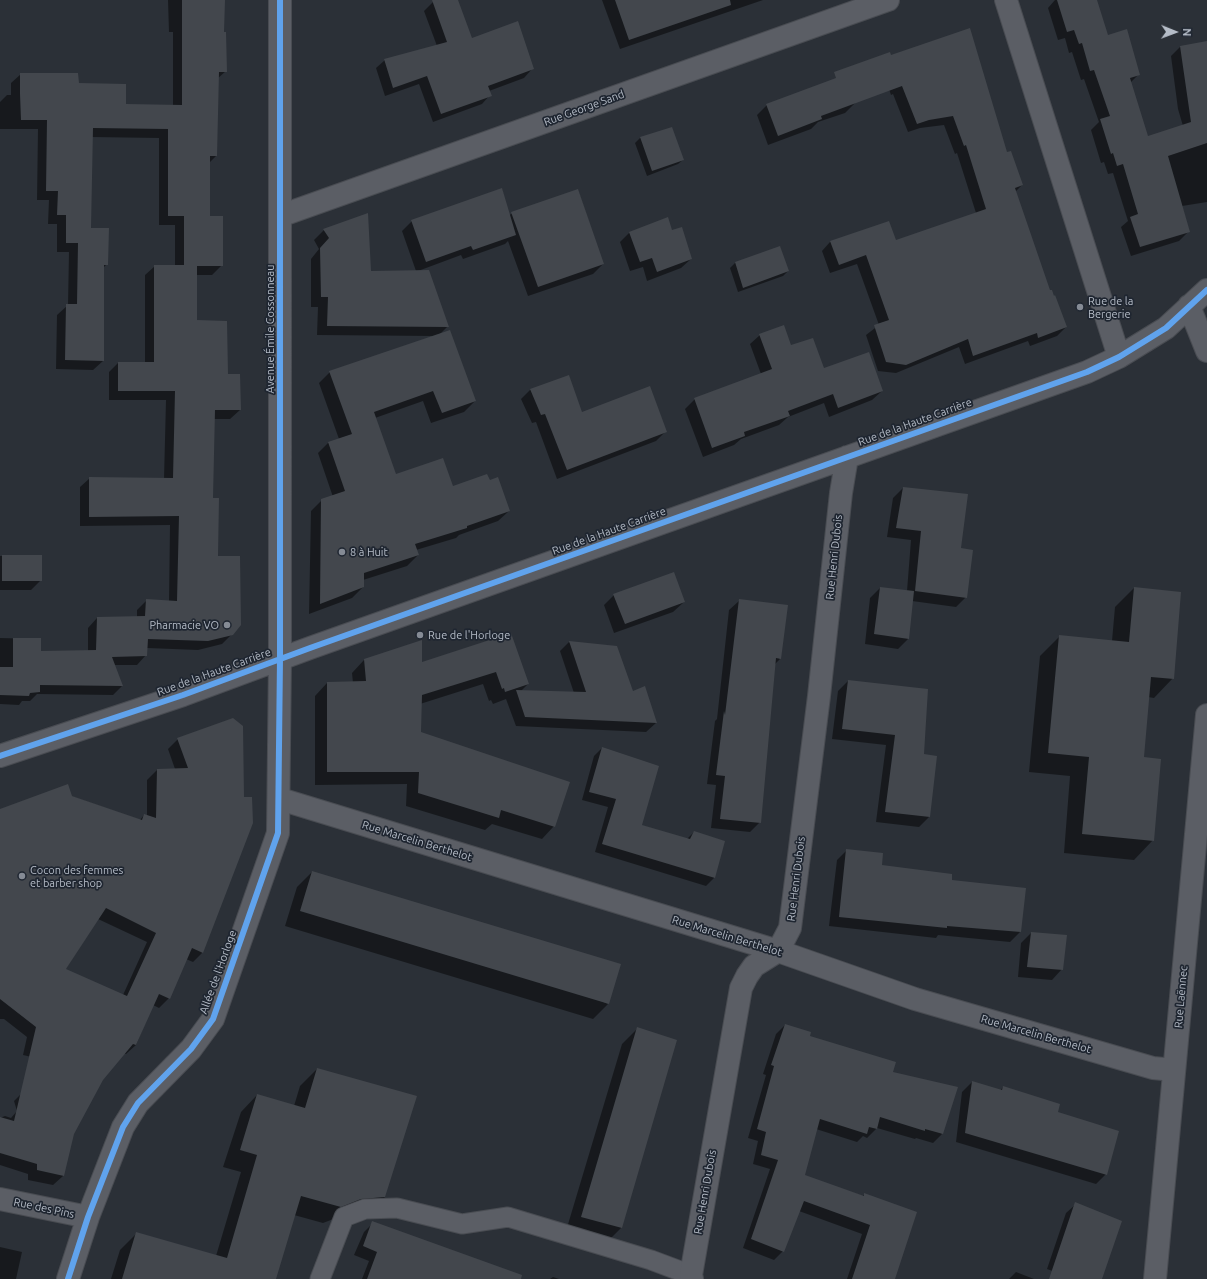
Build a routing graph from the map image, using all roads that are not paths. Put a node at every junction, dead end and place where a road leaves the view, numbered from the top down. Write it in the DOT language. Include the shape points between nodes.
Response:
graph roads {
  1 [pos="280,0"];
  2 [pos="888,0"];
  3 [pos="1006,0"];
  4 [pos="280,216"];
  5 [pos="1207,290"];
  6 [pos="1188,306"];
  7 [pos="1207,351"];
  8 [pos="1119,357"];
  9 [pos="847,457"];
  10 [pos="280,659"];
  11 [pos="1207,715"];
  12 [pos="0,756"];
  13 [pos="280,799"];
  14 [pos="778,951"];
  15 [pos="1174,1070"];
  16 [pos="0,1199"];
  17 [pos="88,1218"];
  18 [pos="691,1277"];
  19 [pos="68,1279"];
  20 [pos="320,1279"];
  21 [pos="1155,1279"];
  1 -- 4 [label="street, Avenue Émile Cossonneau"];
  2 -- 4 [label="street, Rue George Sand"];
  3 -- 8 [label="street"];
  4 -- 10 [label="street, Avenue Émile Cossonneau"];
  5 -- 6 [label="street, Rue de la Haute Carrière"];
  6 -- 7 [label="street"];
  6 -- 8 [label="street, Rue de la Haute Carrière" via="1166,328"];
  8 -- 9 [label="street, Rue de la Haute Carrière" via="1087,372"];
  9 -- 10 [label="street, Rue de la Haute Carrière"];
  9 -- 14 [label="street, Rue Henri Dubois" via="790,928"];
  10 -- 12 [label="street, Rue de la Haute Carrière" via="183,695"];
  10 -- 13 [label="street, Allée de l'Horloge"];
  11 -- 15 [label="street, Rue Laënnec"];
  13 -- 14 [label="street, Rue Marcelin Berthelot"];
  13 -- 17 [label="street, Allée de l'Horloge" via="278,833 213,1019 191,1049 138,1103 122,1127"];
  14 -- 15 [label="street, Rue Marcelin Berthelot" via="915,999 1153,1068"];
  14 -- 18 [label="street, Rue Henri Dubois" via="754,966 741,988"];
  15 -- 21 [label="street, Rue Laënnec"];
  16 -- 17 [label="street, Rue des Pins"];
  17 -- 19 [label="street, Allée de l'Horloge"];
  18 -- 20 [label="lane" via="651,1260 508,1217 462,1224 397,1208 364,1209 344,1217"];
}
